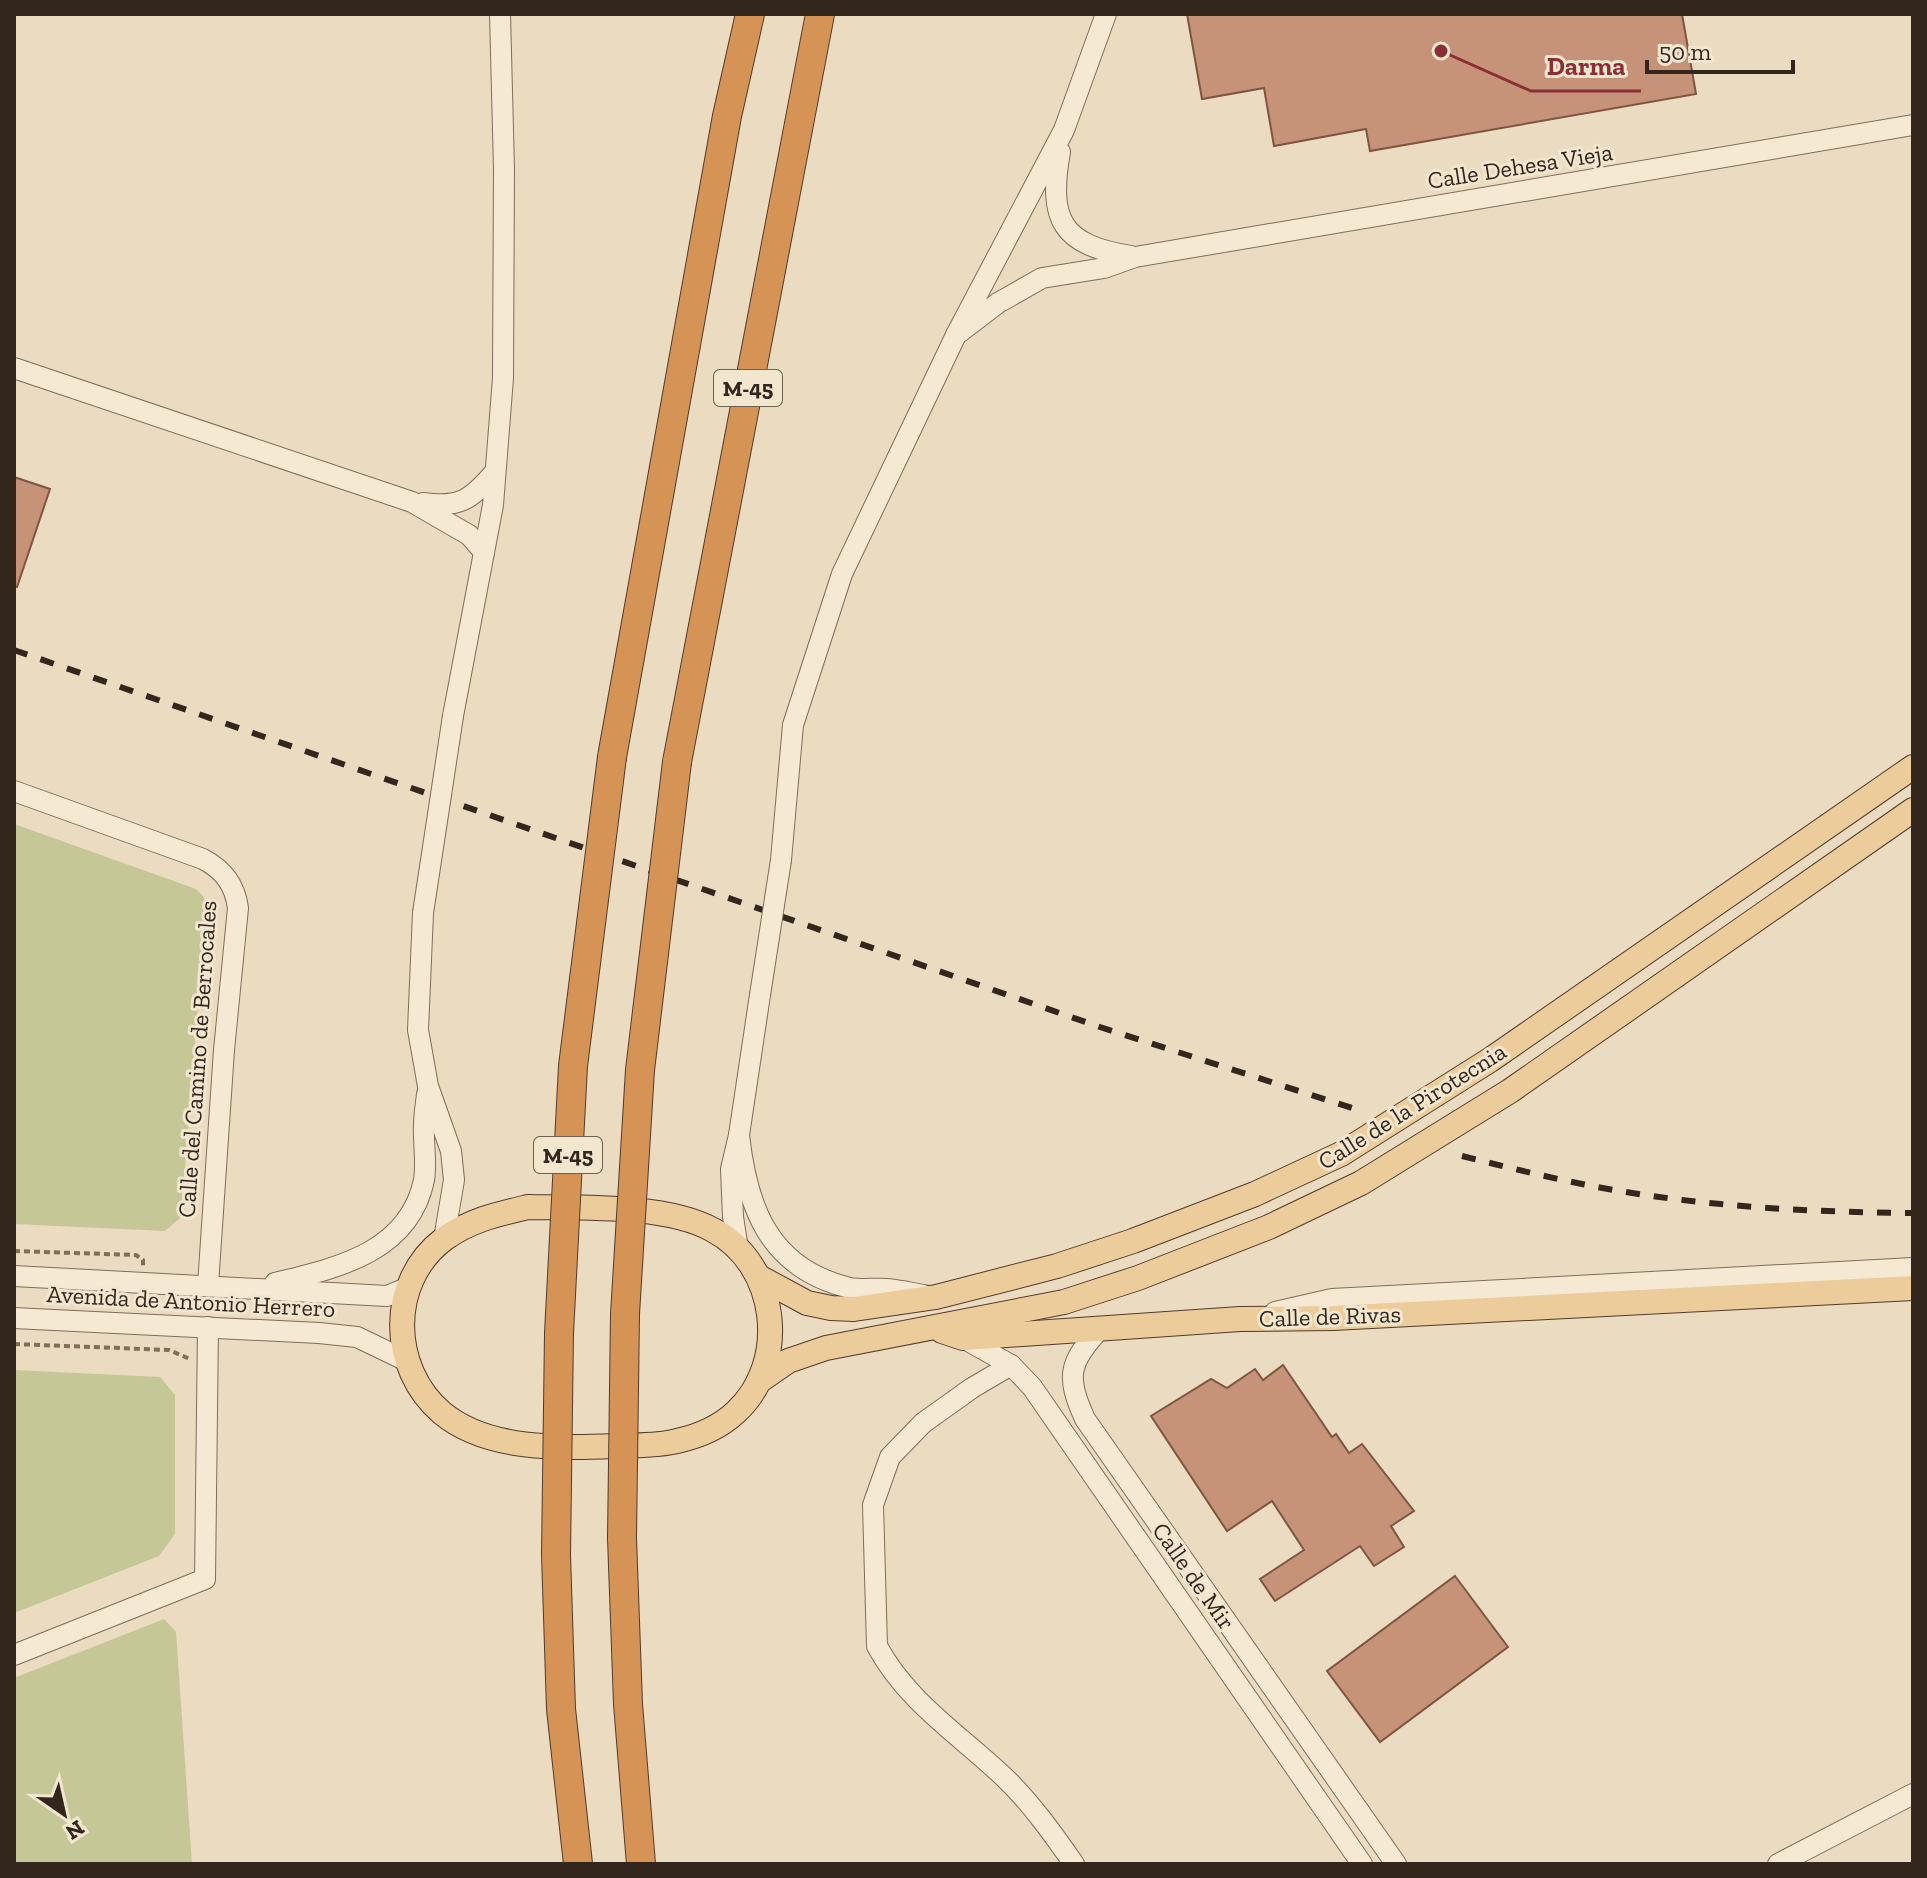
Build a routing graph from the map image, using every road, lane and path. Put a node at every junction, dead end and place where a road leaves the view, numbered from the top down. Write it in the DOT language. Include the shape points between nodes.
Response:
graph roads {
  1 [pos="500,14"];
  2 [pos="741,14"];
  3 [pos="750,14"];
  4 [pos="823,14"];
  5 [pos="1106,14"];
  6 [pos="727,116"];
  7 [pos="1913,125"];
  8 [pos="1064,130"];
  9 [pos="1135,257"];
  10 [pos="956,335"];
  11 [pos="14,368"];
  12 [pos="494,473"];
  13 [pos="412,502"];
  14 [pos="484,552"];
  15 [pos="1913,767"];
  16 [pos="14,791"];
  17 [pos="1913,810"];
  18 [pos="428,1086"];
  19 [pos="739,1135"];
  20 [pos="444,1239"];
  21 [pos="738,1249"];
  22 [pos="14,1251"];
  23 [pos="1913,1268"];
  24 [pos="14,1276"];
  25 [pos="759,1277"];
  26 [pos="142,1282"];
  27 [pos="208,1285"];
  28 [pos="409,1287"];
  29 [pos="255,1288"];
  30 [pos="1913,1288"];
  31 [pos="936,1297"];
  32 [pos="14,1318"];
  33 [pos="1240,1319"];
  34 [pos="208,1327"];
  35 [pos="932,1328"];
  36 [pos="1100,1329"];
  37 [pos="963,1338"];
  38 [pos="14,1344"];
  39 [pos="407,1361"];
  40 [pos="1011,1365"];
  41 [pos="207,1366"];
  42 [pos="759,1381"];
  43 [pos="14,1655"];
  44 [pos="1913,1794"];
  45 [pos="578,1864"];
  46 [pos="641,1864"];
  47 [pos="1074,1864"];
  48 [pos="1362,1864"];
  49 [pos="1396,1864"];
  50 [pos="1778,1864"];
  1 -- 12 [label="street" via="505,288"];
  2 -- 6 [label="highway"];
  3 -- 6 [label="highway, M-45"];
  4 -- 46 [label="highway, M-45, bridge" via="677,762 640,1070 625,1314 622,1538"];
  5 -- 8 [label="street"];
  6 -- 45 [label="highway, M-45, bridge" via="612,757 573,1066 559,1333 556,1555 561,1709"];
  7 -- 9 [label="street, Calle Dehesa Vieja"];
  8 -- 9 [label="street, Calle Dehesa Vieja" via="1055,183 1065,225 1080,242"];
  8 -- 10 [label="street"];
  9 -- 10 [label="street, Calle Dehesa Vieja" via="1042,278"];
  10 -- 19 [label="street, bridge" via="842,574 793,725 781,860"];
  11 -- 13 [label="street"];
  12 -- 13 [label="street" via="462,502"];
  12 -- 14 [label="street"];
  13 -- 14 [label="street" via="469,535"];
  14 -- 18 [label="street, bridge" via="423,913 418,1030"];
  15 -- 31 [label="main road, Calle de la Pirotecnia" via="1490,1060 1341,1154 1133,1241"];
  16 -- 27 [label="street, Calle del Camino de Berrocales" via="203,859 222,871 236,894"];
  17 -- 35 [label="main road, Calle de la Pirotecnia" via="1510,1091 1361,1183 1269,1227 1138,1278 1064,1302"];
  18 -- 20 [label="street" via="451,1151 454,1180"];
  18 -- 29 [label="street" via="423,1184 408,1217 392,1236 339,1267"];
  19 -- 21 [label="street" via="731,1169"];
  19 -- 31 [label="street" via="753,1206 782,1251 829,1282"];
  20 -- 21 [label="main road" via="479,1218 528,1207 596,1208 675,1216 714,1230"];
  20 -- 28 [label="main road" via="420,1262"];
  21 -- 25 [label="main road"];
  22 -- 26 [label="path" via="136,1255 143,1260"];
  23 -- 33 [label="street" via="1332,1299"];
  24 -- 26 [label="street, Avenida de Antonio Herrero"];
  25 -- 31 [label="main road, Calle de la Pirotecnia" via="807,1303 831,1308"];
  25 -- 42 [label="main road" via="771,1324"];
  26 -- 27 [label="street, Avenida de Antonio Herrero"];
  27 -- 29 [label="street, Avenida de Antonio Herrero"];
  28 -- 29 [label="street, Avenida de Antonio Herrero" via="387,1296"];
  28 -- 39 [label="main road" via="401,1338"];
  30 -- 33 [label="main road, Calle de Rivas"];
  32 -- 34 [label="street, Avenida de Antonio Herrero"];
  33 -- 36 [label="main road, Calle de Rivas"];
  34 -- 39 [label="street, Avenida de Antonio Herrero" via="357,1337"];
  34 -- 41 [label="street"];
  35 -- 37 [label="main road, Calle de Rivas"];
  35 -- 42 [label="main road, Calle de Rivas" via="826,1348 788,1361"];
  36 -- 37 [label="main road, Calle de Rivas"];
  36 -- 49 [label="street, Calle de Mir" via="1082,1348 1070,1373 1085,1419"];
  37 -- 40 [label="street, Calle de Mir"];
  38 -- 41 [label="path" via="169,1350"];
  39 -- 42 [label="main road" via="422,1390 443,1413 470,1428 529,1446 665,1444 695,1437 739,1410"];
  40 -- 47 [label="street" via="923,1423 890,1457 873,1505 877,1646 911,1695 1006,1779"];
  40 -- 48 [label="street, Calle de Mir" via="1032,1387"];
  41 -- 43 [label="street" via="205,1579"];
  44 -- 50 [label="street"];
}
